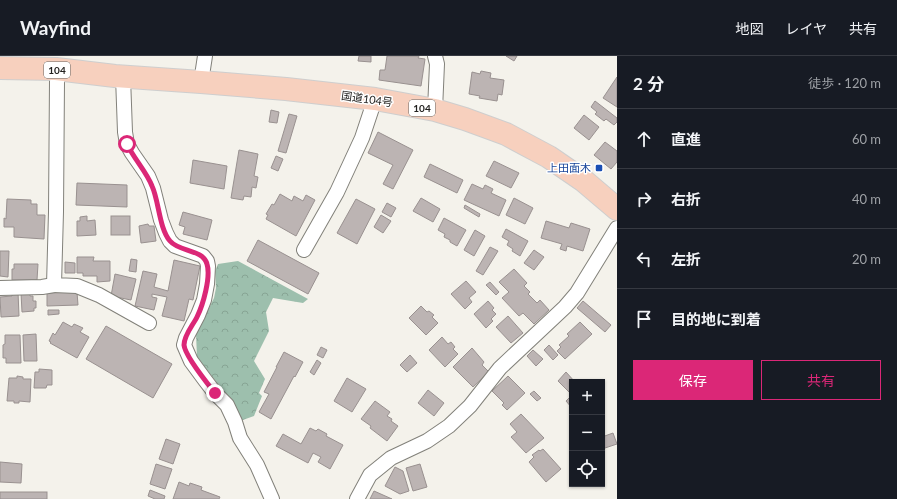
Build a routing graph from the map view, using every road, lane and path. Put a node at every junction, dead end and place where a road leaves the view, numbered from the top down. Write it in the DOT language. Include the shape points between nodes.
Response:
graph roads {
  1 [pos="205,56"];
  2 [pos="436,56"];
  3 [pos="0,68"];
  4 [pos="119,77"];
  5 [pos="57,81"];
  6 [pos="0,82"];
  7 [pos="201,82"];
  8 [pos="375,99"];
  9 [pos="435,110"];
  10 [pos="616,206"];
  11 [pos="617,228"];
  12 [pos="304,250"];
  13 [pos="54,286"];
  14 [pos="0,288"];
  15 [pos="150,323"];
  16 [pos="272,499"];
  17 [pos="358,499"];
  1 -- 7 [label="street"];
  2 -- 9 [label="street"];
  3 -- 4 [label="highway, 国道104号 / 104" via="56,69"];
  4 -- 5 [label="highway, 国道104号 / 104"];
  4 -- 7 [label="highway, 国道104号 / 104"];
  4 -- 16 [label="street" via="127,144 148,176 166,233 175,246 203,256 207,261 204,300 184,345 204,380 227,405 240,438 257,464"];
  5 -- 6 [label="highway, 国道104号 / 104"];
  5 -- 13 [label="street"];
  7 -- 8 [label="highway, 国道104号 / 104"];
  8 -- 9 [label="highway, 国道104号 / 104"];
  8 -- 12 [label="street" via="362,138 337,192"];
  9 -- 10 [label="highway, 国道104号 / 104" via="506,134 549,157"];
  11 -- 17 [label="street" via="577,293 565,307 500,368 470,406 449,426 427,441 391,458 370,476"];
  13 -- 14 [label="street"];
  13 -- 15 [label="street" via="77,286"];
}
